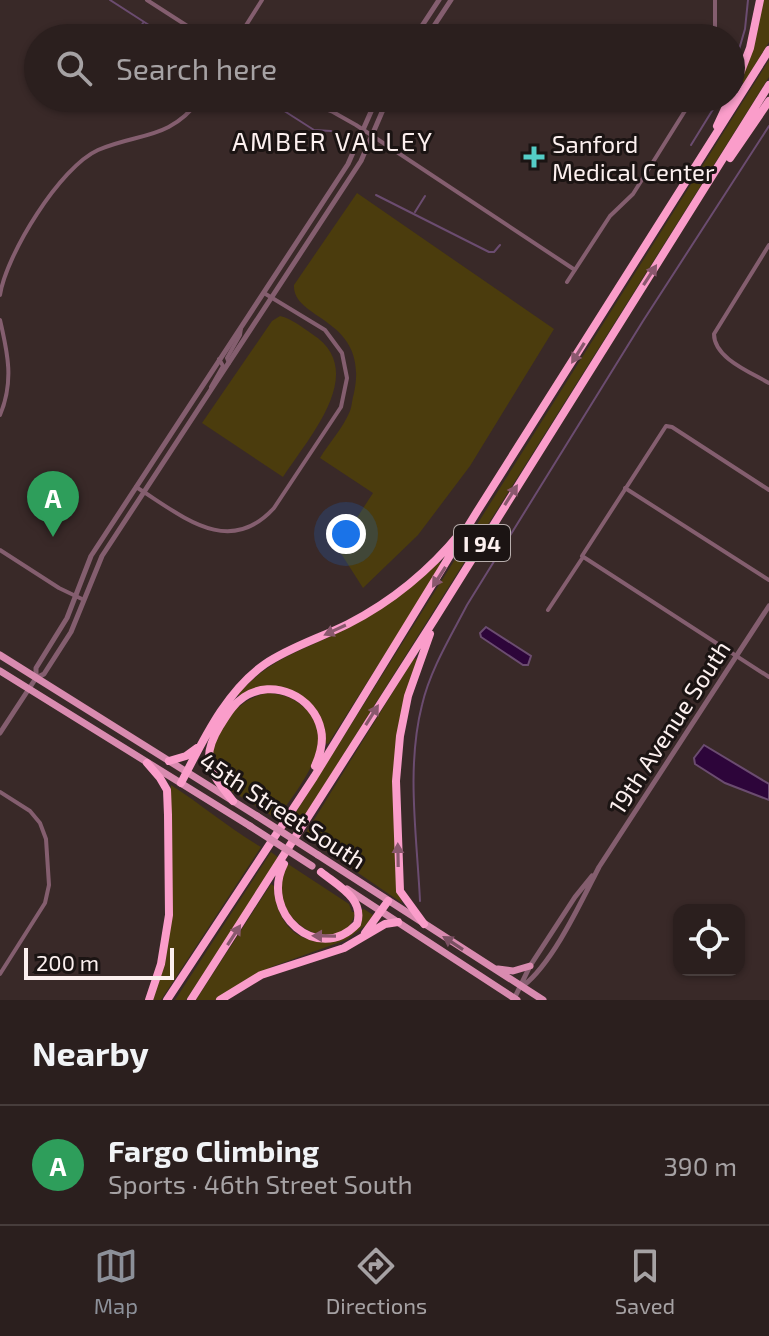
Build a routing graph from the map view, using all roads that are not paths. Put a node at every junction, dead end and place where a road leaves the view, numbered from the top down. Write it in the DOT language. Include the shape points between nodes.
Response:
graph roads {
  1 [pos="147,0"];
  2 [pos="262,0"];
  3 [pos="439,0"];
  4 [pos="451,0"];
  5 [pos="715,0"];
  6 [pos="760,0"];
  7 [pos="184,24"];
  8 [pos="247,24"];
  9 [pos="423,24"];
  10 [pos="435,24"];
  11 [pos="715,24"];
  12 [pos="769,50"];
  13 [pos="745,61"];
  14 [pos="769,85"];
  15 [pos="745,89"];
  16 [pos="769,101"];
  17 [pos="188,112"];
  18 [pos="333,112"];
  19 [pos="371,112"];
  20 [pos="382,112"];
  21 [pos="684,112"];
  22 [pos="724,112"];
  23 [pos="731,112"];
  24 [pos="363,130"];
  25 [pos="372,136"];
  26 [pos="697,166"];
  27 [pos="685,220"];
  28 [pos="769,245"];
  29 [pos="575,270"];
  30 [pos="567,282"];
  31 [pos="263,292"];
  32 [pos="0,295"];
  33 [pos="272,297"];
  34 [pos="0,320"];
  35 [pos="241,326"];
  36 [pos="219,359"];
  37 [pos="229,363"];
  38 [pos="769,383"];
  39 [pos="211,390"];
  40 [pos="0,415"];
  41 [pos="136,487"];
  42 [pos="625,488"];
  43 [pos="769,490"];
  44 [pos="145,492"];
  45 [pos="478,510"];
  46 [pos="0,550"];
  47 [pos="582,556"];
  48 [pos="769,580"];
  49 [pos="75,595"];
  50 [pos="85,600"];
  51 [pos="769,606"];
  52 [pos="548,610"];
  53 [pos="439,614"];
  54 [pos="0,655"];
  55 [pos="736,656"];
  56 [pos="0,671"];
  57 [pos="769,677"];
  58 [pos="36,678"];
  59 [pos="29,689"];
  60 [pos="0,733"];
  61 [pos="203,742"];
  62 [pos="169,761"];
  63 [pos="147,763"];
  64 [pos="186,772"];
  65 [pos="181,783"];
  66 [pos="305,790"];
  67 [pos="0,792"];
  68 [pos="233,801"];
  69 [pos="304,824"];
  70 [pos="599,867"];
  71 [pos="321,872"];
  72 [pos="388,901"];
  73 [pos="381,911"];
  74 [pos="398,922"];
  75 [pos="424,924"];
  76 [pos="359,940"];
  77 [pos="530,966"];
  78 [pos="492,968"];
  79 [pos="0,974"];
  80 [pos="522,987"];
  81 [pos="515,999"];
  82 [pos="149,1000"];
  83 [pos="167,1000"];
  84 [pos="191,1000"];
  85 [pos="220,1000"];
  86 [pos="543,1000"];
  1 -- 7 [label="street"];
  2 -- 8 [label="street"];
  3 -- 9 [label="street"];
  4 -- 10 [label="street"];
  5 -- 11 [label="street"];
  6 -- 13 [label="highway"];
  12 -- 15 [label="highway, I 94"];
  14 -- 27 [label="highway, I 94"];
  16 -- 27 [label="highway"];
  17 -- 32 [label="street" via="168,128 97,151 71,170 14,254"];
  18 -- 24 [label="street"];
  19 -- 24 [label="street"];
  20 -- 25 [label="street"];
  21 -- 29 [label="street" via="633,194 610,216"];
  22 -- 26 [label="highway"];
  23 -- 26 [label="highway, I 94"];
  24 -- 25 [label="street"];
  24 -- 31 [label="street" via="348,164"];
  25 -- 29 [label="street"];
  25 -- 33 [label="street" via="349,181"];
  26 -- 45 [label="highway, I 94, one-way"];
  53 -- 27 [label="highway, I 94, one-way"];
  28 -- 38 [label="street" via="714,334 721,353"];
  29 -- 30 [label="street"];
  31 -- 33 [label="street"];
  31 -- 35 [label="street"];
  33 -- 37 [label="street"];
  33 -- 44 [label="street" via="325,330 342,353 347,378 341,407 274,508 253,526 207,529"];
  34 -- 40 [label="street" via="10,371"];
  35 -- 36 [label="street"];
  35 -- 37 [label="street"];
  36 -- 39 [label="street" via="223,366"];
  36 -- 41 [label="street"];
  37 -- 39 [label="street"];
  39 -- 44 [label="street"];
  41 -- 44 [label="street"];
  41 -- 49 [label="street" via="91,556"];
  42 -- 43 [label="street" via="666,426"];
  42 -- 47 [label="street"];
  42 -- 48 [label="street"];
  44 -- 50 [label="street" via="102,556"];
  45 -- 61 [label="highway, one-way" via="429,567 375,609 264,665 230,698"];
  45 -- 66 [label="highway, I 94, one-way"];
  46 -- 49 [label="street"];
  47 -- 52 [label="street"];
  47 -- 55 [label="street"];
  49 -- 50 [label="street"];
  49 -- 58 [label="street" via="36,668"];
  50 -- 58 [label="street" via="71,632"];
  51 -- 55 [label="street, 19th Avenue South"];
  69 -- 53 [label="highway, I 94, one-way"];
  75 -- 53 [label="highway, one-way" via="400,891 396,781 408,696"];
  54 -- 58 [label="main road, 45th Street South"];
  55 -- 57 [label="street"];
  55 -- 70 [label="street, 19th Avenue South"];
  56 -- 59 [label="main road, 45th Street South"];
  58 -- 59 [label="street"];
  58 -- 62 [label="main road, 45th Street South"];
  59 -- 60 [label="street"];
  59 -- 63 [label="main road, 45th Street South"];
  61 -- 62 [label="highway"];
  61 -- 64 [label="highway"];
  62 -- 64 [label="main road, 45th Street South"];
  63 -- 65 [label="main road, 45th Street South"];
  63 -- 82 [label="highway" via="167,790 169,915"];
  64 -- 65 [label="highway"];
  64 -- 68 [label="main road, 45th Street South"];
  65 -- 71 [label="main road, 45th Street South, bridge"];
  66 -- 68 [label="highway" via="321,749 321,727 301,699 268,689 234,705 210,746 210,771"];
  66 -- 83 [label="highway, I 94"];
  67 -- 79 [label="street" via="40,823 49,885 45,903"];
  68 -- 72 [label="main road, 45th Street South, bridge"];
  71 -- 69 [label="highway, one-way" via="359,908 357,924 338,936 303,933 279,904 280,872"];
  84 -- 69 [label="highway, I 94, one-way"];
  70 -- 77 [label="street, 19th Avenue South"];
  70 -- 80 [label="street, 19th Avenue South" via="534,978"];
  71 -- 73 [label="main road, 45th Street South"];
  72 -- 73 [label="highway"];
  72 -- 75 [label="main road, 45th Street South"];
  73 -- 74 [label="main road, 45th Street South"];
  73 -- 76 [label="highway"];
  74 -- 76 [label="highway"];
  74 -- 81 [label="main road, 45th Street South"];
  78 -- 75 [label="main road, 45th Street South, one-way"];
  76 -- 85 [label="highway" via="261,975"];
  77 -- 78 [label="main road" via="513,971"];
  77 -- 80 [label="street, 19th Avenue South"];
  78 -- 80 [label="main road, 45th Street South"];
  80 -- 81 [label="street, 19th Avenue South"];
  80 -- 86 [label="main road, 45th Street South"];
}
